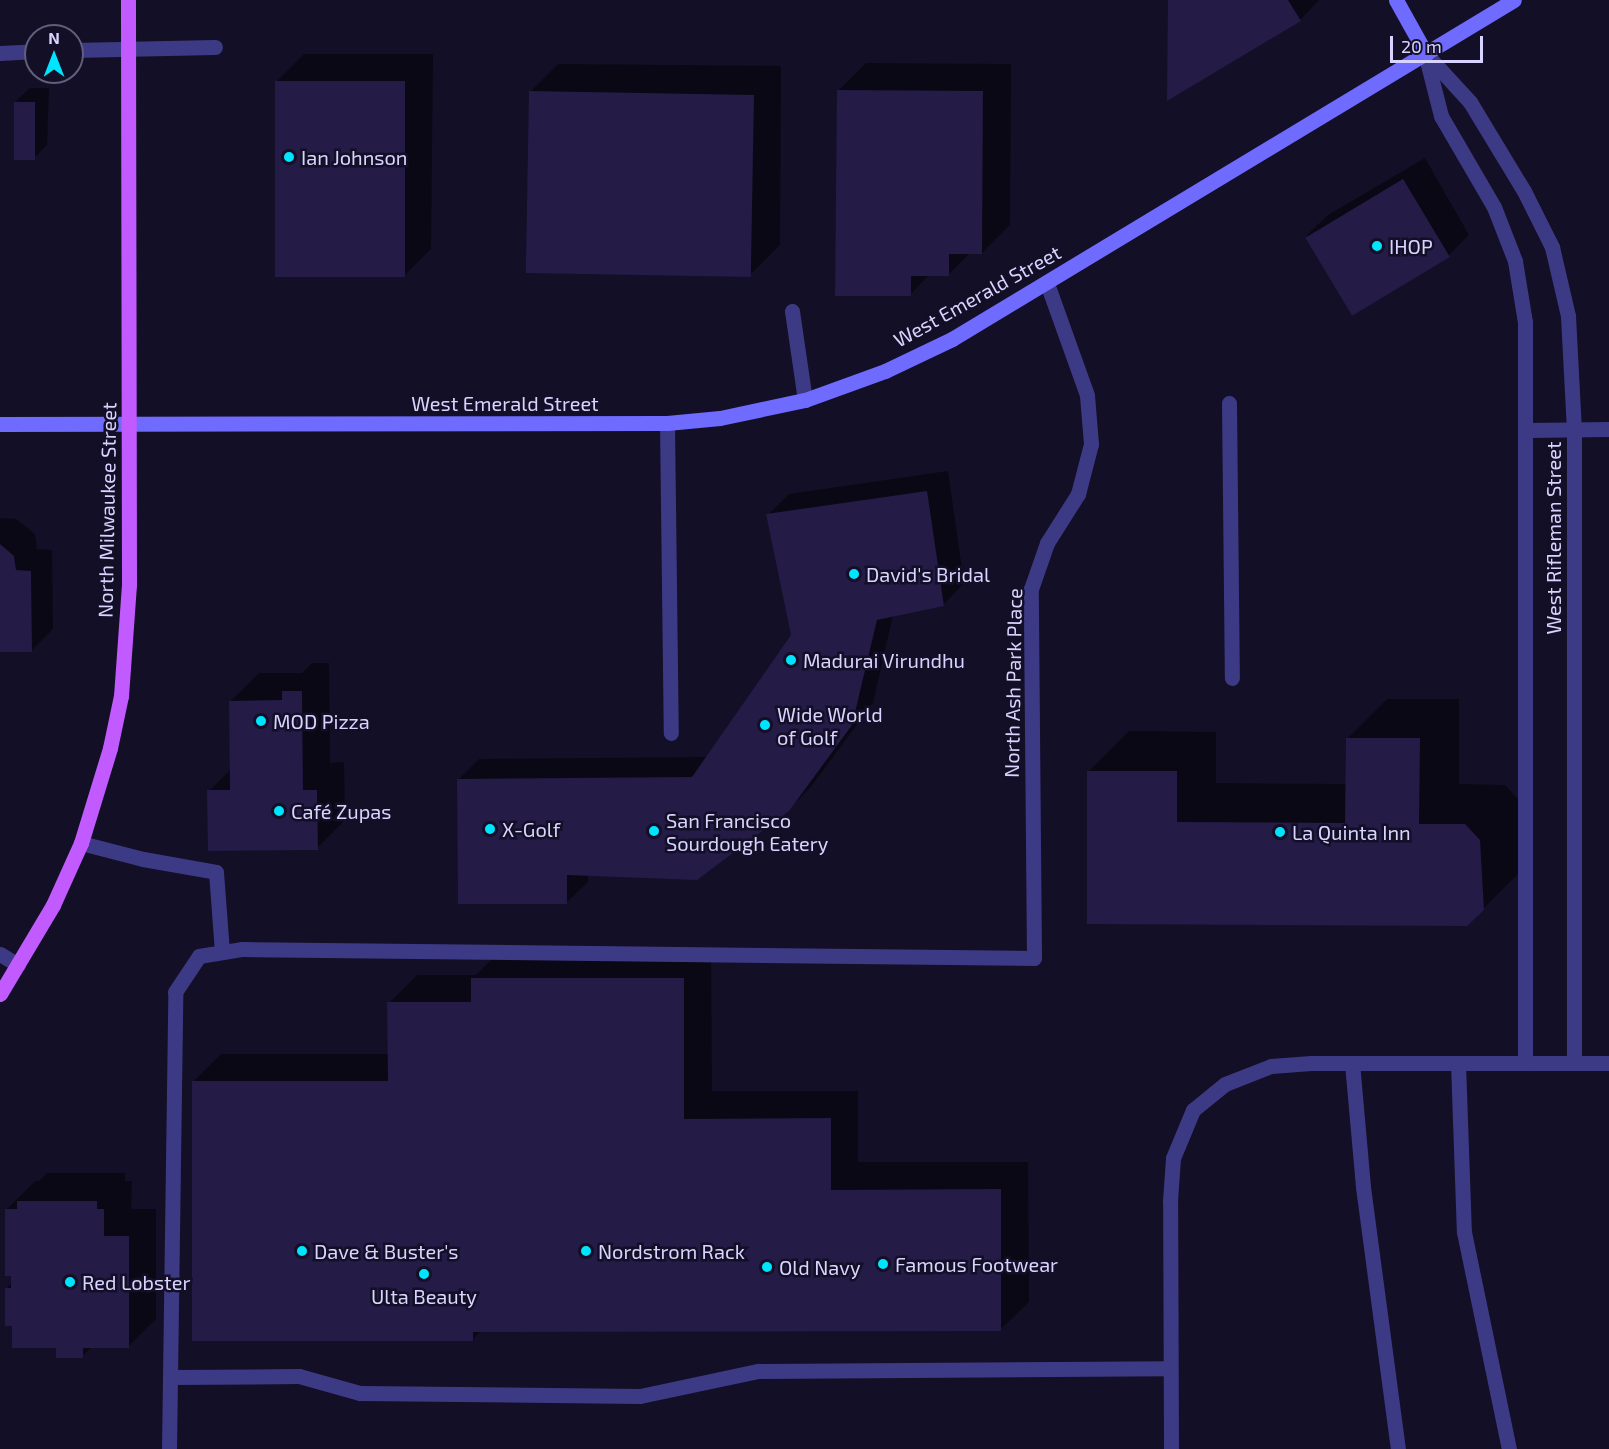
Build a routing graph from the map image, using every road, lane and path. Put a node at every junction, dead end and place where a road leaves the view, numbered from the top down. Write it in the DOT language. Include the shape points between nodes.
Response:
graph roads {
  1 [pos="128,0"];
  2 [pos="1396,0"];
  3 [pos="1514,0"];
  4 [pos="129,47"];
  5 [pos="215,47"];
  6 [pos="84,49"];
  7 [pos="24,52"];
  8 [pos="0,53"];
  9 [pos="1425,54"];
  10 [pos="1047,283"];
  11 [pos="792,311"];
  12 [pos="805,400"];
  13 [pos="1229,403"];
  14 [pos="667,423"];
  15 [pos="0,424"];
  16 [pos="129,425"];
  17 [pos="1574,429"];
  18 [pos="1609,429"];
  19 [pos="1527,430"];
  20 [pos="1233,678"];
  21 [pos="672,733"];
  22 [pos="81,843"];
  23 [pos="222,952"];
  24 [pos="0,954"];
  25 [pos="18,965"];
  26 [pos="0,994"];
  27 [pos="1352,1063"];
  28 [pos="1458,1063"];
  29 [pos="1525,1063"];
  30 [pos="1574,1063"];
  31 [pos="1609,1063"];
  32 [pos="1169,1368"];
  33 [pos="170,1377"];
  34 [pos="169,1449"];
  35 [pos="1171,1449"];
  36 [pos="1398,1449"];
  37 [pos="1509,1449"];
  1 -- 4 [label="main road, North Milwaukee Street"];
  2 -- 9 [label="main road, West Rifleman Street"];
  3 -- 9 [label="main road, West Emerald Street"];
  4 -- 5 [label="street"];
  4 -- 6 [label="street"];
  4 -- 16 [label="main road, North Milwaukee Street"];
  7 -- 8 [label="street"];
  9 -- 10 [label="main road, West Emerald Street"];
  9 -- 17 [label="street, West Rifleman Street" via="1470,102 1524,191 1552,247 1568,316"];
  9 -- 19 [label="street, West Rifleman Street" via="1441,116 1494,207 1515,261 1525,322"];
  10 -- 12 [label="main road, West Emerald Street" via="933,348"];
  10 -- 23 [label="street, North Ash Park Place" via="1087,395 1091,444 1078,494 1047,543 1031,589 1034,958 242,949"];
  11 -- 12 [label="street"];
  12 -- 14 [label="main road, West Emerald Street" via="720,418"];
  13 -- 20 [label="street"];
  14 -- 16 [label="main road, West Emerald Street"];
  14 -- 21 [label="street"];
  15 -- 16 [label="main road, West Emerald Street"];
  16 -- 22 [label="main road, North Milwaukee Street" via="129,585 124,668 111,748"];
  17 -- 18 [label="street"];
  17 -- 19 [label="street"];
  17 -- 30 [label="street, West Rifleman Street"];
  19 -- 29 [label="street, West Rifleman Street"];
  22 -- 23 [label="street" via="216,872"];
  22 -- 25 [label="main road, North Milwaukee Street" via="53,905"];
  23 -- 33 [label="street" via="199,956 175,992"];
  24 -- 25 [label="street"];
  25 -- 26 [label="main road, North Milwaukee Street"];
  27 -- 28 [label="street"];
  27 -- 32 [label="street" via="1271,1066 1225,1084 1193,1110 1173,1158"];
  27 -- 36 [label="street" via="1363,1187"];
  28 -- 29 [label="street"];
  28 -- 37 [label="street" via="1464,1232"];
  29 -- 30 [label="street"];
  30 -- 31 [label="street"];
  32 -- 33 [label="street" via="758,1371 640,1396 360,1393 299,1376"];
  32 -- 35 [label="street"];
  33 -- 34 [label="street"];
}
